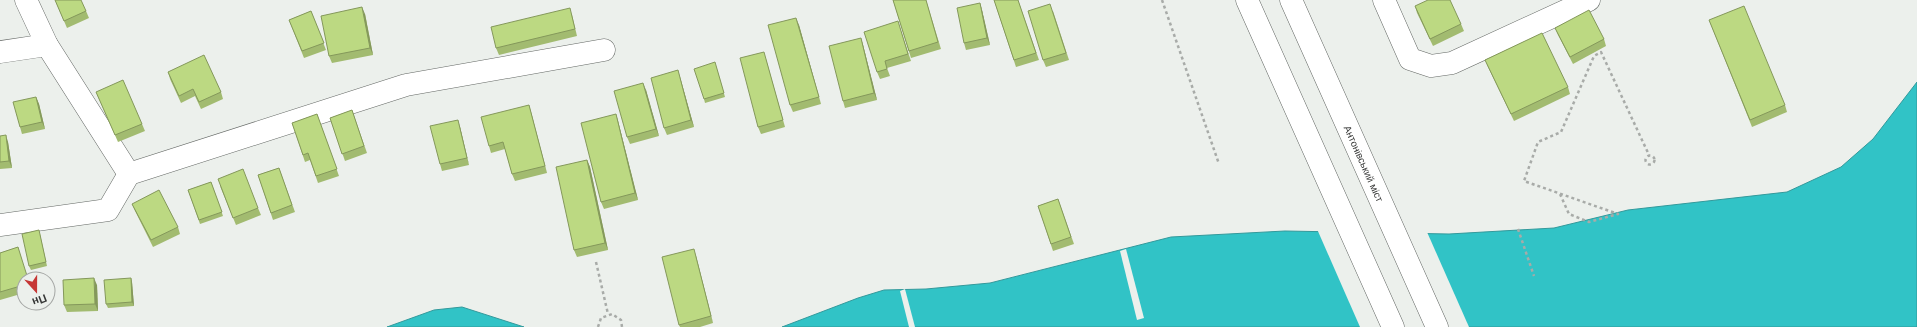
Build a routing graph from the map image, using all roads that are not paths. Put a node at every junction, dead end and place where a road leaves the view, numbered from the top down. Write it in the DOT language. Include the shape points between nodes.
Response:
graph roads {
  1 [pos="26,0"];
  2 [pos="1247,0"];
  3 [pos="1291,0"];
  4 [pos="1384,0"];
  5 [pos="1589,0"];
  6 [pos="47,45"];
  7 [pos="604,50"];
  8 [pos="0,52"];
  9 [pos="129,174"];
  10 [pos="0,225"];
  11 [pos="1393,327"];
  12 [pos="1437,327"];
  1 -- 6 [label="main road"];
  2 -- 11 [label="main road"];
  3 -- 12 [label="main road, Антонівський міст"];
  4 -- 5 [label="main road" via="1410,59 1430,66 1452,63"];
  6 -- 8 [label="main road"];
  6 -- 9 [label="main road"];
  7 -- 9 [label="main road" via="406,85"];
  9 -- 10 [label="main road" via="108,210"];
}
